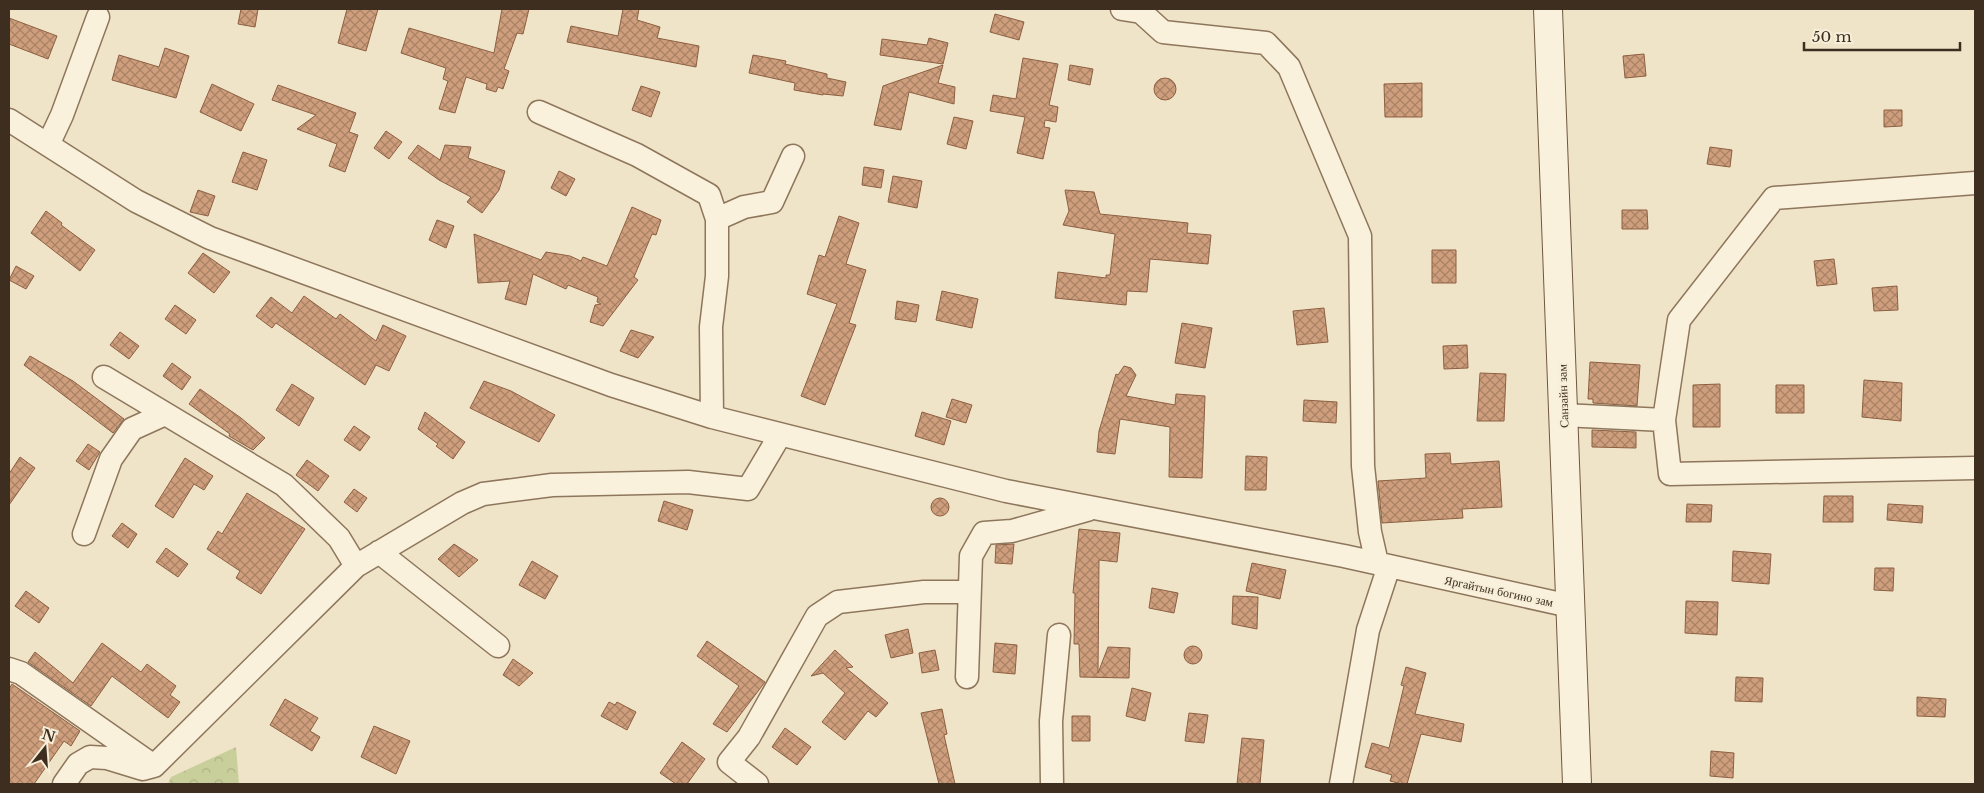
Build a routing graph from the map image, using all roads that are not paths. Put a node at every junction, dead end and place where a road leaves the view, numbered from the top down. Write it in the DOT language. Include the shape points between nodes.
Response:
graph roads {
  1 [pos="1122,9"];
  2 [pos="1548,9"];
  3 [pos="98,17"];
  4 [pos="539,112"];
  5 [pos="9,120"];
  6 [pos="48,145"];
  7 [pos="793,156"];
  8 [pos="1975,183"];
  9 [pos="717,219"];
  10 [pos="104,377"];
  11 [pos="165,414"];
  12 [pos="1563,415"];
  13 [pos="712,417"];
  14 [pos="1664,420"];
  15 [pos="780,435"];
  16 [pos="1975,468"];
  17 [pos="1093,508"];
  18 [pos="84,534"];
  19 [pos="379,552"];
  20 [pos="1383,564"];
  21 [pos="356,566"];
  22 [pos="968,592"];
  23 [pos="1570,606"];
  24 [pos="1059,635"];
  25 [pos="498,646"];
  26 [pos="9,669"];
  27 [pos="967,677"];
  28 [pos="154,766"];
  29 [pos="64,784"];
  30 [pos="757,784"];
  31 [pos="1052,784"];
  32 [pos="1341,784"];
  33 [pos="1577,784"];
  1 -- 20 [label="street" via="1141,12 1163,32 1266,43 1289,67 1360,236 1363,466 1370,532"];
  2 -- 12 [label="main road, Санзайн зам"];
  3 -- 6 [label="street"];
  4 -- 9 [label="street" via="637,155 709,195"];
  5 -- 6 [label="street, Яргайтын богино зам"];
  6 -- 13 [label="street, Яргайтын богино зам" via="136,201 210,238 611,385"];
  7 -- 9 [label="street" via="772,202 744,206"];
  8 -- 14 [label="street" via="1774,198 1679,320"];
  9 -- 13 [label="street" via="717,276 711,327"];
  10 -- 11 [label="street"];
  11 -- 18 [label="street" via="132,430 111,459"];
  11 -- 21 [label="street" via="284,485 340,538"];
  12 -- 14 [label="street"];
  12 -- 23 [label="main road, Санзайн зам"];
  13 -- 15 [label="street, Яргайтын богино зам"];
  14 -- 16 [label="street" via="1670,474"];
  15 -- 17 [label="street, Яргайтын богино зам" via="1006,492"];
  15 -- 19 [label="street" via="748,489 688,482 562,484 483,494"];
  17 -- 20 [label="street, Яргайтын богино зам"];
  17 -- 22 [label="street" via="1012,531 984,532 971,556"];
  19 -- 21 [label="street"];
  19 -- 25 [label="street"];
  20 -- 23 [label="street, Яргайтын богино зам"];
  20 -- 32 [label="street"];
  21 -- 28 [label="street"];
  22 -- 27 [label="street"];
  22 -- 30 [label="street" via="924,592 838,602 817,616 749,737 729,762"];
  23 -- 33 [label="main road, Санзайн зам"];
  24 -- 31 [label="street" via="1051,721"];
  26 -- 28 [label="street" via="21,673"];
  28 -- 29 [label="street" via="142,769 107,758 90,757 78,764"];
}
